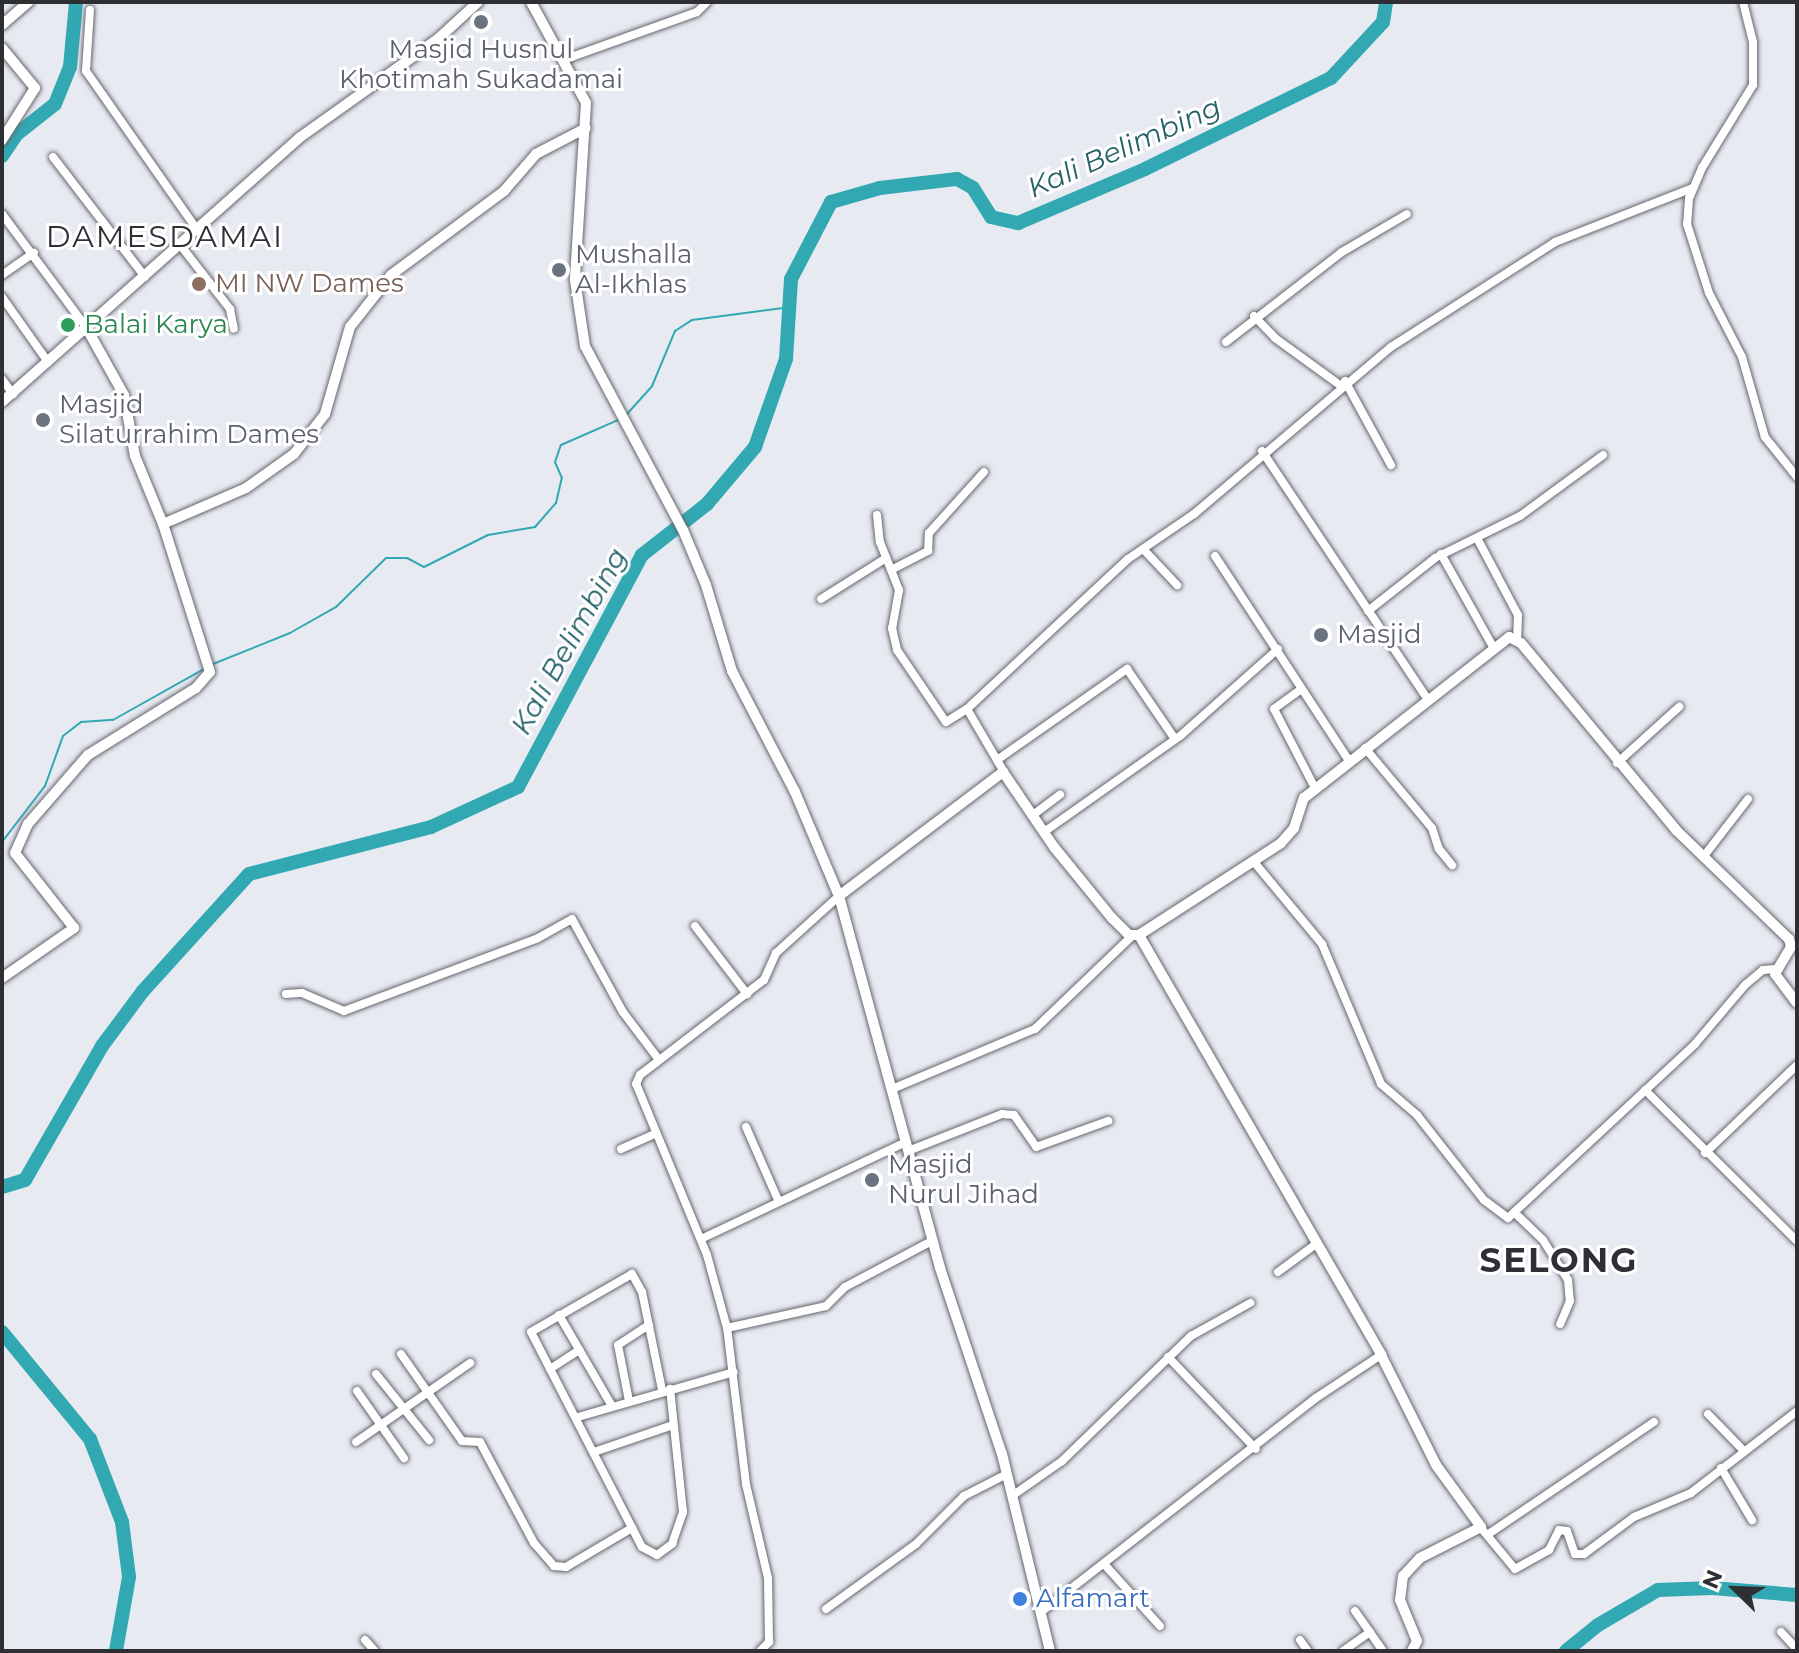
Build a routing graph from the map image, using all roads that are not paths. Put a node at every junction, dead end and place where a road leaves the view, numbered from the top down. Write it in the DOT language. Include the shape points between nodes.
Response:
graph roads {
  1 [pos="28,2"];
  2 [pos="478,2"];
  3 [pos="531,2"];
  4 [pos="707,2"];
  5 [pos="1743,2"];
  6 [pos="90,10"];
  7 [pos="2,25"];
  8 [pos="2,48"];
  9 [pos="563,60"];
  10 [pos="586,128"];
  11 [pos="2,140"];
  12 [pos="53,157"];
  13 [pos="1693,188"];
  14 [pos="2,214"];
  15 [pos="1407,214"];
  16 [pos="198,231"];
  17 [pos="181,246"];
  18 [pos="34,253"];
  19 [pos="2,275"];
  20 [pos="145,277"];
  21 [pos="2,297"];
  22 [pos="1254,316"];
  23 [pos="86,327"];
  24 [pos="234,329"];
  25 [pos="1226,342"];
  26 [pos="48,362"];
  27 [pos="2,379"];
  28 [pos="1343,383"];
  29 [pos="13,394"];
  30 [pos="2,402"];
  31 [pos="1262,451"];
  32 [pos="1603,455"];
  33 [pos="1391,465"];
  34 [pos="984,472"];
  35 [pos="1797,477"];
  36 [pos="877,515"];
  37 [pos="163,524"];
  38 [pos="1477,538"];
  39 [pos="1143,549"];
  40 [pos="1441,554"];
  41 [pos="1215,556"];
  42 [pos="886,558"];
  43 [pos="891,570"];
  44 [pos="1177,585"];
  45 [pos="821,599"];
  46 [pos="1368,611"];
  47 [pos="1517,640"];
  48 [pos="1492,645"];
  49 [pos="1278,649"];
  50 [pos="1300,690"];
  51 [pos="1427,698"];
  52 [pos="1679,707"];
  53 [pos="967,709"];
  54 [pos="1175,739"];
  55 [pos="1365,748"];
  56 [pos="997,760"];
  57 [pos="1349,761"];
  58 [pos="1617,763"];
  59 [pos="1004,772"];
  60 [pos="1315,788"];
  61 [pos="1060,795"];
  62 [pos="1748,799"];
  63 [pos="1033,815"];
  64 [pos="1044,832"];
  65 [pos="1704,856"];
  66 [pos="1254,862"];
  67 [pos="1452,865"];
  68 [pos="839,896"];
  69 [pos="695,926"];
  70 [pos="1135,936"];
  71 [pos="1794,942"];
  72 [pos="1776,969"];
  73 [pos="2,978"];
  74 [pos="286,994"];
  75 [pos="747,994"];
  76 [pos="1797,1003"];
  77 [pos="659,1060"];
  78 [pos="1797,1065"];
  79 [pos="892,1089"];
  80 [pos="1645,1090"];
  81 [pos="1108,1121"];
  82 [pos="746,1127"];
  83 [pos="655,1134"];
  84 [pos="907,1146"];
  85 [pos="621,1149"];
  86 [pos="1705,1153"];
  87 [pos="778,1200"];
  88 [pos="1516,1214"];
  89 [pos="701,1239"];
  90 [pos="1797,1240"];
  91 [pos="932,1241"];
  92 [pos="1316,1244"];
  93 [pos="1278,1272"];
  94 [pos="1250,1303"];
  95 [pos="559,1315"];
  96 [pos="1560,1324"];
  97 [pos="649,1325"];
  98 [pos="727,1328"];
  99 [pos="579,1350"];
  100 [pos="401,1354"];
  101 [pos="1381,1355"];
  102 [pos="1168,1357"];
  103 [pos="470,1363"];
  104 [pos="550,1369"];
  105 [pos="734,1372"];
  106 [pos="376,1374"];
  107 [pos="666,1390"];
  108 [pos="357,1391"];
  109 [pos="428,1393"];
  110 [pos="629,1401"];
  111 [pos="612,1406"];
  112 [pos="405,1409"];
  113 [pos="1797,1411"];
  114 [pos="1708,1414"];
  115 [pos="578,1417"];
  116 [pos="1654,1422"];
  117 [pos="381,1425"];
  118 [pos="673,1425"];
  119 [pos="429,1440"];
  120 [pos="356,1442"];
  121 [pos="1256,1449"];
  122 [pos="1744,1451"];
  123 [pos="594,1452"];
  124 [pos="404,1458"];
  125 [pos="1721,1468"];
  126 [pos="1007,1474"];
  127 [pos="1012,1496"];
  128 [pos="1752,1520"];
  129 [pos="632,1528"];
  130 [pos="1486,1530"];
  131 [pos="1105,1565"];
  132 [pos="826,1609"];
  133 [pos="1355,1611"];
  134 [pos="1041,1612"];
  135 [pos="1160,1626"];
  136 [pos="1370,1632"];
  137 [pos="1781,1632"];
  138 [pos="365,1640"];
  139 [pos="1300,1640"];
  140 [pos="1797,1649"];
  141 [pos="375,1651"];
  142 [pos="760,1651"];
  143 [pos="1050,1651"];
  144 [pos="1308,1651"];
  145 [pos="1343,1651"];
  146 [pos="1383,1651"];
  147 [pos="1412,1651"];
  1 -- 7 [label="street"];
  2 -- 16 [label="street" via="428,46 310,128"];
  3 -- 9 [label="street"];
  4 -- 9 [label="street" via="697,12"];
  5 -- 13 [label="street" via="1753,42 1753,85"];
  6 -- 16 [label="street" via="86,71"];
  8 -- 11 [label="street" via="35,88"];
  9 -- 10 [label="street" via="584,97"];
  10 -- 37 [label="street" via="536,154 504,191 391,275 350,327 325,414 294,454 246,488"];
  10 -- 68 [label="street" via="575,280 583,337 597,374 681,528 732,671 795,792"];
  12 -- 20 [label="street"];
  13 -- 28 [label="street" via="1555,242"];
  13 -- 35 [label="street" via="1687,224 1709,293 1742,357 1765,437"];
  14 -- 18 [label="street"];
  15 -- 22 [label="street" via="1342,252"];
  16 -- 17 [label="street"];
  17 -- 20 [label="street"];
  17 -- 24 [label="street" via="230,309"];
  18 -- 19 [label="street"];
  18 -- 23 [label="street"];
  20 -- 23 [label="street"];
  21 -- 26 [label="street"];
  22 -- 25 [label="street"];
  22 -- 28 [label="street" via="1275,338"];
  23 -- 26 [label="street"];
  23 -- 37 [label="street" via="124,395 135,456"];
  26 -- 29 [label="street"];
  27 -- 29 [label="street"];
  28 -- 31 [label="street"];
  28 -- 33 [label="street"];
  29 -- 30 [label="street"];
  31 -- 39 [label="street" via="1194,514"];
  31 -- 46 [label="street"];
  32 -- 38 [label="street" via="1540,502"];
  34 -- 43 [label="street" via="929,533 928,551"];
  36 -- 42 [label="street"];
  37 -- 73 [label="street" via="210,672 196,688 88,755 28,824 15,853 74,928"];
  38 -- 40 [label="street"];
  38 -- 47 [label="street" via="1518,615"];
  39 -- 44 [label="street"];
  39 -- 53 [label="street"];
  40 -- 46 [label="street"];
  40 -- 48 [label="street"];
  41 -- 49 [label="street"];
  42 -- 43 [label="street"];
  42 -- 45 [label="street"];
  43 -- 53 [label="street" via="900,595 892,628 897,650 946,722"];
  46 -- 51 [label="street"];
  47 -- 48 [label="street" via="1504,637"];
  47 -- 58 [label="street"];
  48 -- 51 [label="street"];
  49 -- 50 [label="street"];
  49 -- 54 [label="street"];
  50 -- 57 [label="street"];
  50 -- 60 [label="street" via="1274,709"];
  51 -- 55 [label="street"];
  52 -- 58 [label="street"];
  53 -- 56 [label="street"];
  54 -- 56 [label="street" via="1127,669"];
  54 -- 64 [label="street"];
  55 -- 57 [label="street"];
  55 -- 67 [label="street" via="1432,828"];
  56 -- 59 [label="street"];
  57 -- 60 [label="street"];
  58 -- 65 [label="street"];
  59 -- 63 [label="street"];
  59 -- 68 [label="street"];
  60 -- 66 [label="street" via="1300,803 1291,833"];
  61 -- 63 [label="street"];
  62 -- 65 [label="street"];
  63 -- 64 [label="street"];
  64 -- 70 [label="street"];
  65 -- 71 [label="street"];
  66 -- 70 [label="street"];
  66 -- 88 [label="street" via="1322,944 1381,1084 1417,1115 1484,1200 1508,1218"];
  68 -- 75 [label="street" via="776,953 767,976"];
  68 -- 79 [label="street"];
  69 -- 75 [label="street"];
  70 -- 79 [label="street" via="1035,1029"];
  70 -- 92 [label="street"];
  71 -- 72 [label="street"];
  72 -- 76 [label="street"];
  72 -- 80 [label="street" via="1763,970 1745,985 1705,1035"];
  74 -- 77 [label="street" via="302,993 344,1011 528,942 572,919 623,1012"];
  75 -- 77 [label="street"];
  77 -- 83 [label="street" via="636,1084"];
  78 -- 86 [label="street"];
  79 -- 84 [label="street"];
  80 -- 86 [label="street"];
  80 -- 88 [label="street"];
  81 -- 84 [label="street" via="1036,1147 1014,1115 1002,1114"];
  82 -- 87 [label="street"];
  83 -- 85 [label="street"];
  83 -- 89 [label="street"];
  84 -- 87 [label="street"];
  84 -- 91 [label="street"];
  86 -- 90 [label="street"];
  87 -- 89 [label="street"];
  88 -- 96 [label="street" via="1543,1240 1568,1280 1570,1301"];
  89 -- 98 [label="street"];
  91 -- 98 [label="street" via="845,1287 826,1306"];
  91 -- 126 [label="street"];
  92 -- 93 [label="street"];
  92 -- 101 [label="street"];
  94 -- 102 [label="street" via="1198,1331"];
  95 -- 97 [label="street" via="630,1273 642,1292"];
  95 -- 99 [label="street"];
  95 -- 104 [label="street" via="531,1332"];
  97 -- 107 [label="street"];
  97 -- 110 [label="street" via="618,1345"];
  98 -- 105 [label="street"];
  99 -- 104 [label="street"];
  99 -- 111 [label="street"];
  100 -- 109 [label="street"];
  101 -- 121 [label="street" via="1325,1391"];
  101 -- 130 [label="street" via="1436,1465"];
  102 -- 121 [label="street"];
  102 -- 127 [label="street" via="1073,1452"];
  103 -- 109 [label="street"];
  104 -- 115 [label="street"];
  105 -- 107 [label="street"];
  105 -- 142 [label="street" via="746,1484 768,1585 769,1642"];
  106 -- 112 [label="street"];
  107 -- 110 [label="street"];
  107 -- 118 [label="street"];
  108 -- 117 [label="street"];
  109 -- 112 [label="street"];
  109 -- 129 [label="street" via="462,1441 480,1442 534,1543 554,1566 566,1567"];
  110 -- 111 [label="street"];
  111 -- 115 [label="street"];
  112 -- 117 [label="street"];
  112 -- 119 [label="street"];
  113 -- 122 [label="street"];
  114 -- 122 [label="street"];
  115 -- 123 [label="street"];
  116 -- 130 [label="street"];
  117 -- 120 [label="street"];
  117 -- 124 [label="street"];
  118 -- 123 [label="street"];
  118 -- 129 [label="street" via="683,1502 679,1529 669,1549 657,1555 645,1552"];
  121 -- 131 [label="street"];
  122 -- 125 [label="street"];
  123 -- 129 [label="street"];
  125 -- 128 [label="street"];
  125 -- 130 [label="street" via="1684,1496 1634,1517 1584,1554 1575,1554 1567,1531 1559,1530 1549,1550 1515,1569"];
  126 -- 127 [label="street"];
  126 -- 132 [label="street" via="964,1496 916,1544"];
  127 -- 134 [label="street"];
  130 -- 147 [label="street" via="1420,1558 1403,1576 1400,1600 1417,1641"];
  131 -- 134 [label="street"];
  131 -- 135 [label="street"];
  133 -- 136 [label="street"];
  134 -- 143 [label="street"];
  136 -- 145 [label="street"];
  136 -- 146 [label="street"];
  137 -- 140 [label="street"];
  138 -- 141 [label="street"];
  139 -- 144 [label="street"];
}
